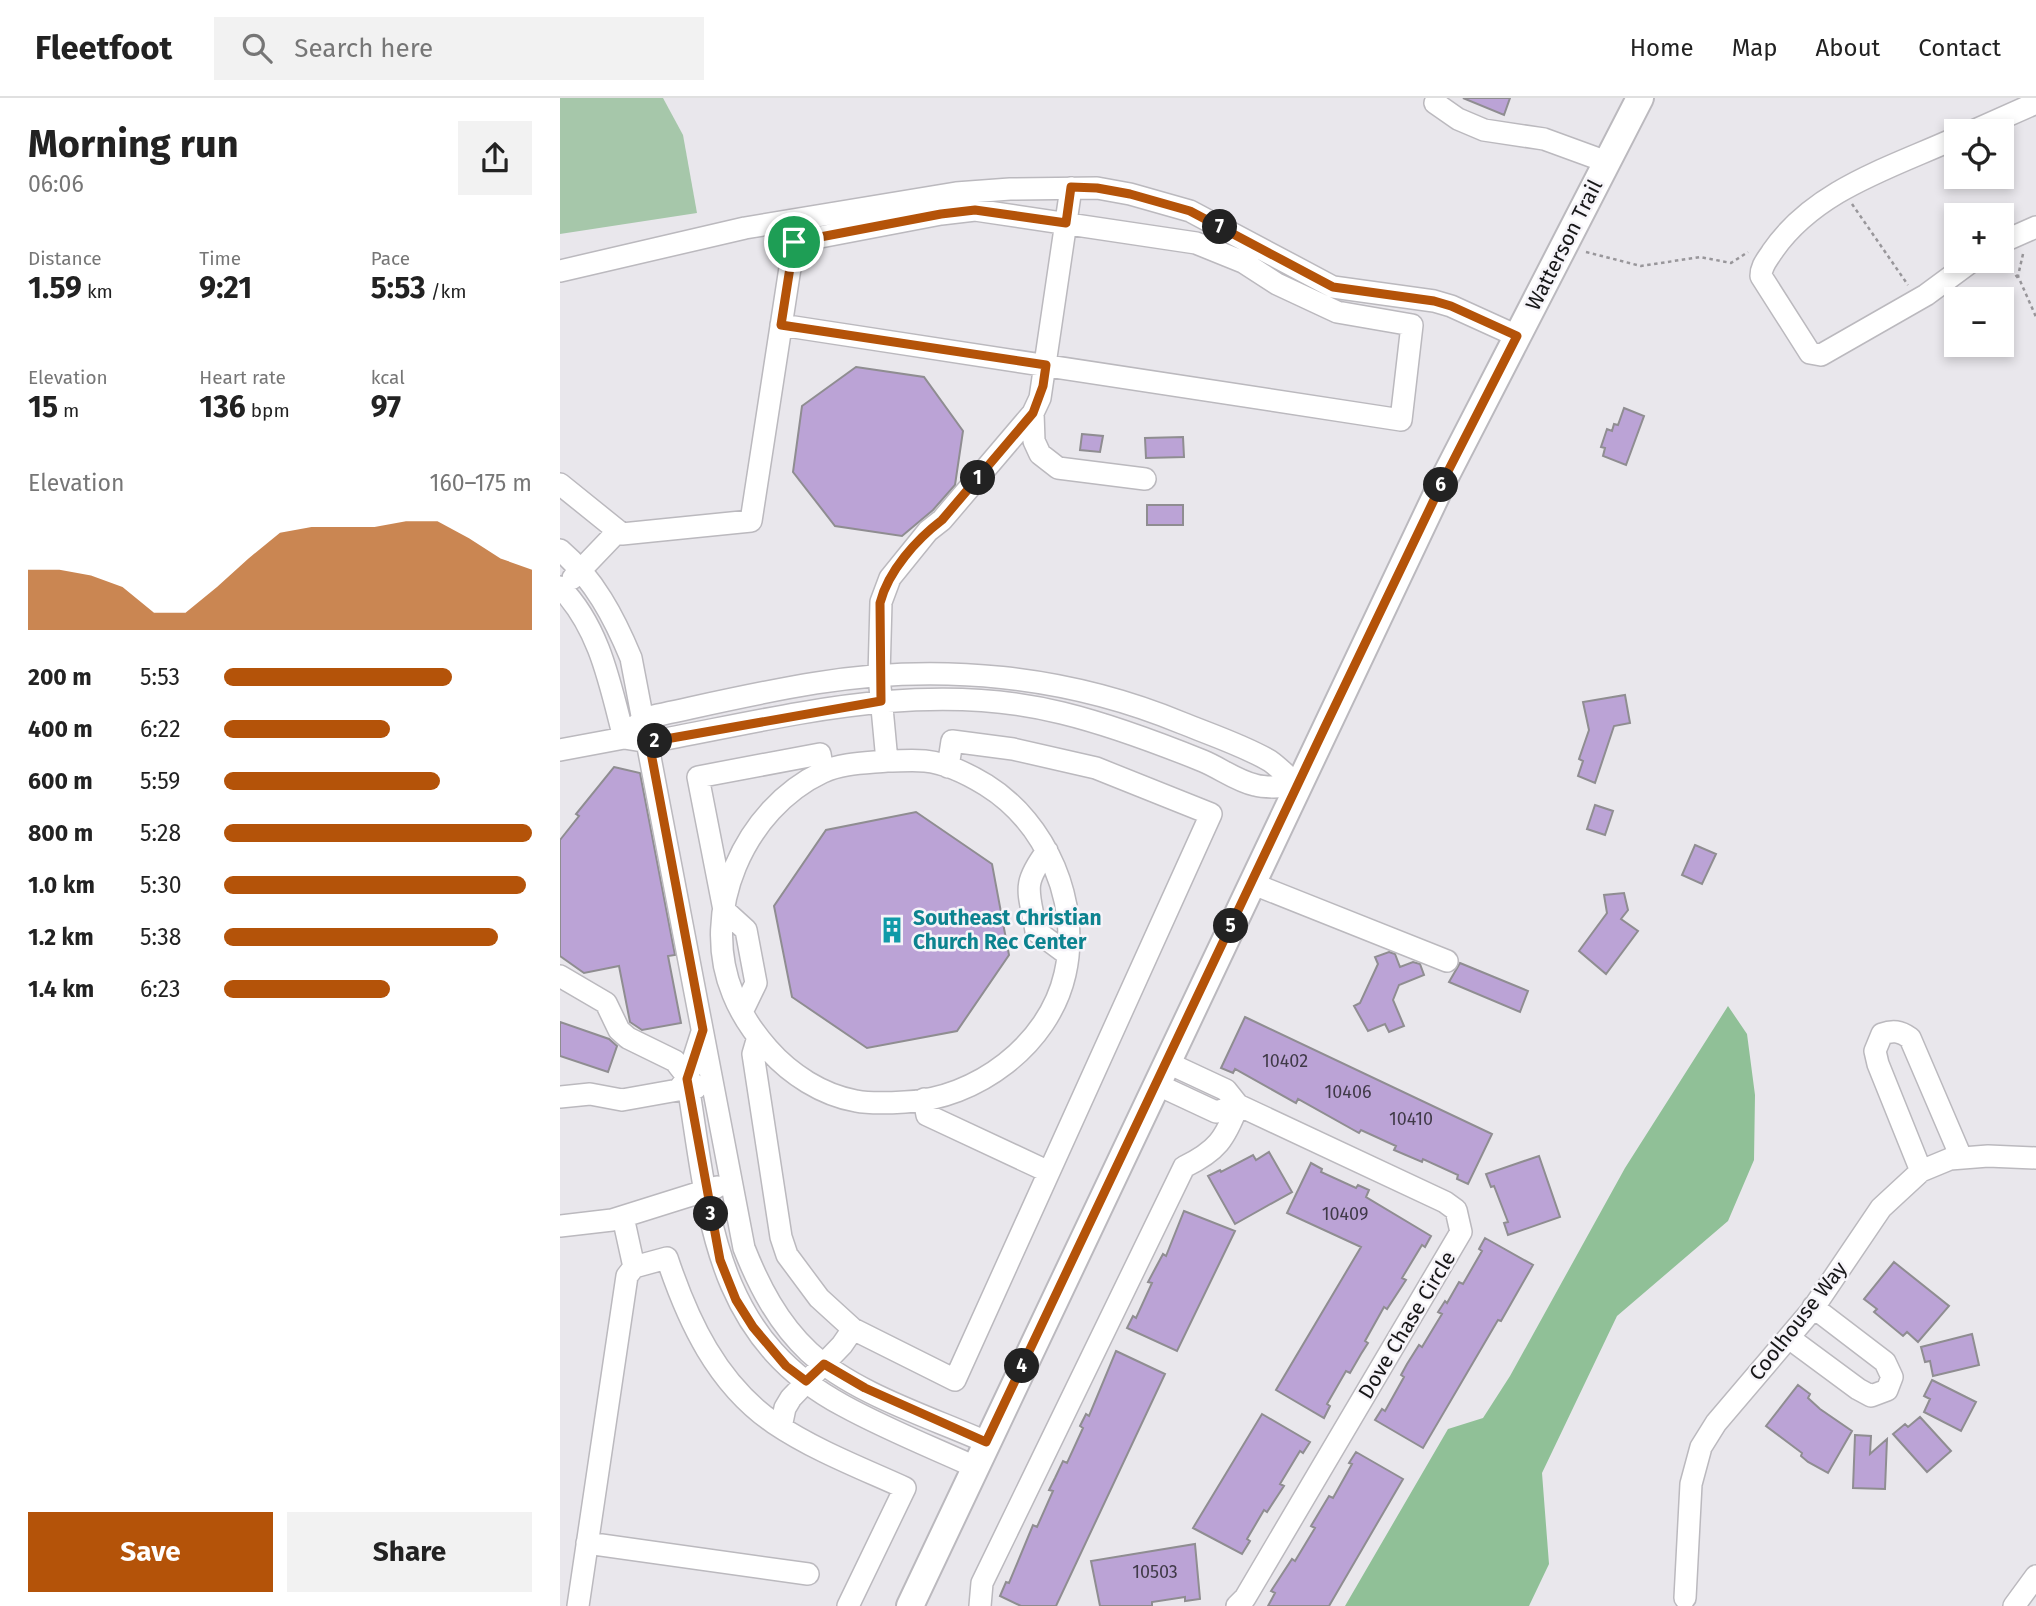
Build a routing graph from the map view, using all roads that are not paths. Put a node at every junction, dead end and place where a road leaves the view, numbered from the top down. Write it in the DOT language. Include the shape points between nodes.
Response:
graph roads {
  1 [pos="1640,98"];
  2 [pos="1435,103"];
  3 [pos="2036,103"];
  4 [pos="1999,119"];
  5 [pos="1944,143"];
  6 [pos="1607,162"];
  7 [pos="1071,187"];
  8 [pos="798,220"];
  9 [pos="1066,223"];
  10 [pos="2036,227"];
  11 [pos="794,242"];
  12 [pos="2018,243"];
  13 [pos="560,271"];
  14 [pos="1955,273"];
  15 [pos="781,325"];
  16 [pos="1517,336"];
  17 [pos="1046,365"];
  18 [pos="1033,413"];
  19 [pos="1145,479"];
  20 [pos="560,484"];
  21 [pos="618,531"];
  22 [pos="560,550"];
  23 [pos="582,569"];
  24 [pos="561,588"];
  25 [pos="879,676"];
  26 [pos="881,701"];
  27 [pos="644,718"];
  28 [pos="624,738"];
  29 [pos="649,742"];
  30 [pos="560,750"];
  31 [pos="887,761"];
  32 [pos="948,767"];
  33 [pos="823,771"];
  34 [pos="1298,786"];
  35 [pos="1047,850"];
  36 [pos="1251,883"];
  37 [pos="724,910"];
  38 [pos="1067,954"];
  39 [pos="1447,961"];
  40 [pos="560,976"];
  41 [pos="703,1030"];
  42 [pos="758,1037"];
  43 [pos="1161,1073"];
  44 [pos="687,1079"];
  45 [pos="560,1097"];
  46 [pos="924,1099"];
  47 [pos="1238,1105"];
  48 [pos="722,1124"];
  49 [pos="1961,1157"];
  50 [pos="2036,1158"];
  51 [pos="1049,1171"];
  52 [pos="1921,1171"];
  53 [pos="731,1182"];
  54 [pos="706,1191"];
  55 [pos="623,1217"];
  56 [pos="560,1226"];
  57 [pos="634,1267"];
  58 [pos="1813,1307"];
  59 [pos="853,1329"];
  60 [pos="1789,1338"];
  61 [pos="824,1364"];
  62 [pos="806,1381"];
  63 [pos="782,1427"];
  64 [pos="986,1442"];
  65 [pos="975,1467"];
  66 [pos="587,1543"];
  67 [pos="808,1574"];
  68 [pos="2036,1576"];
  69 [pos="1685,1598"];
  70 [pos="578,1606"];
  71 [pos="848,1606"];
  72 [pos="909,1606"];
  73 [pos="980,1606"];
  74 [pos="1237,1606"];
  75 [pos="2014,1606"];
  1 -- 6 [label="main road, Watterson Trail"];
  2 -- 6 [label="street" via="1484,130 1544,139"];
  3 -- 4 [label="street"];
  5 -- 14 [label="street" via="1829,196 1796,222 1761,269 1761,276 1810,353 1821,355"];
  6 -- 16 [label="main road, Watterson Trail"];
  7 -- 8 [label="street" via="956,193"];
  7 -- 9 [label="street"];
  7 -- 16 [label="street" via="1130,194 1190,211 1333,287 1434,301"];
  8 -- 11 [label="street"];
  8 -- 13 [label="street"];
  9 -- 11 [label="street" via="975,210"];
  9 -- 17 [label="street"];
  9 -- 17 [label="street" via="1196,243 1243,262 1337,312 1412,325 1401,420"];
  10 -- 12 [label="street"];
  11 -- 15 [label="street"];
  15 -- 17 [label="street"];
  15 -- 21 [label="street" via="751,521"];
  16 -- 34 [label="main road, Watterson Trail"];
  17 -- 18 [label="street"];
  18 -- 19 [label="street" via="1034,441 1040,454 1058,468"];
  18 -- 25 [label="street" via="890,578 880,603"];
  20 -- 21 [label="street"];
  21 -- 23 [label="street"];
  22 -- 23 [label="street"];
  23 -- 24 [label="street"];
  23 -- 27 [label="street" via="617,624 631,658"];
  24 -- 28 [label="street" via="590,628 603,657"];
  25 -- 26 [label="street"];
  25 -- 27 [label="street" via="817,683"];
  25 -- 34 [label="street" via="978,675 1082,689 1158,713 1270,761"];
  26 -- 29 [label="street"];
  26 -- 31 [label="street"];
  26 -- 34 [label="street" via="969,699 1059,712 1143,736 1255,785"];
  27 -- 28 [label="street"];
  27 -- 29 [label="street"];
  28 -- 29 [label="street"];
  28 -- 30 [label="street"];
  29 -- 41 [label="street"];
  31 -- 32 [label="street" via="926,761"];
  31 -- 33 [label="street"];
  32 -- 35 [label="street" via="1000,794 1025,817"];
  32 -- 51 [label="street" via="952,741 1013,749 1096,768 1212,814"];
  33 -- 37 [label="street" via="786,795 763,818 729,881"];
  33 -- 37 [label="street" via="820,754 698,777"];
  34 -- 36 [label="main road, Watterson Trail"];
  35 -- 38 [label="street" via="1064,896"];
  35 -- 38 [label="street" via="1028,882 1037,931"];
  36 -- 39 [label="street"];
  36 -- 43 [label="main road, Watterson Trail"];
  37 -- 42 [label="street" via="746,930 756,983 742,1012"];
  38 -- 46 [label="street" via="1059,994 1034,1036 1008,1062 975,1084"];
  40 -- 44 [label="street" via="606,1003 619,1030 675,1061"];
  41 -- 44 [label="street"];
  41 -- 48 [label="street"];
  42 -- 46 [label="street" via="779,1061 823,1090 854,1101"];
  42 -- 59 [label="street" via="753,1054 781,1237 797,1271"];
  43 -- 47 [label="street, Dove Chase Circle" via="1226,1090"];
  43 -- 64 [label="main road, Watterson Trail"];
  44 -- 45 [label="street" via="671,1093 622,1100 590,1094"];
  44 -- 48 [label="street"];
  44 -- 54 [label="street"];
  46 -- 51 [label="street" via="927,1115"];
  47 -- 73 [label="street" via="1221,1142 1184,1167 982,1583"];
  47 -- 74 [label="street, Dove Chase Circle" via="1445,1202 1456,1210 1461,1232"];
  48 -- 53 [label="street"];
  49 -- 50 [label="street, Coolhouse Way"];
  49 -- 52 [label="street, Coolhouse Way"];
  49 -- 52 [label="street" via="1910,1038 1902,1032 1882,1034 1875,1051"];
  51 -- 59 [label="street" via="955,1380"];
  52 -- 58 [label="street, Coolhouse Way" via="1881,1208"];
  53 -- 54 [label="street"];
  53 -- 61 [label="street" via="754,1274 786,1326"];
  54 -- 55 [label="street"];
  54 -- 62 [label="street" via="720,1260 736,1300 769,1348"];
  55 -- 56 [label="street"];
  55 -- 57 [label="street"];
  57 -- 63 [label="street" via="667,1258 692,1325 715,1363 739,1392"];
  57 -- 66 [label="street" via="627,1276"];
  58 -- 60 [label="street, Coolhouse Way"];
  58 -- 60 [label="street" via="1885,1362 1892,1377 1887,1390 1871,1396"];
  59 -- 61 [label="street"];
  60 -- 69 [label="street, Coolhouse Way" via="1701,1447 1690,1484"];
  61 -- 62 [label="street"];
  61 -- 64 [label="street" via="865,1388"];
  62 -- 63 [label="street" via="785,1408"];
  62 -- 65 [label="street" via="842,1405"];
  63 -- 71 [label="street" via="905,1488"];
  64 -- 65 [label="main road, Watterson Trail"];
  65 -- 72 [label="main road, Watterson Trail"];
  66 -- 67 [label="street"];
  66 -- 70 [label="street"];
  68 -- 75 [label="street"];
}
